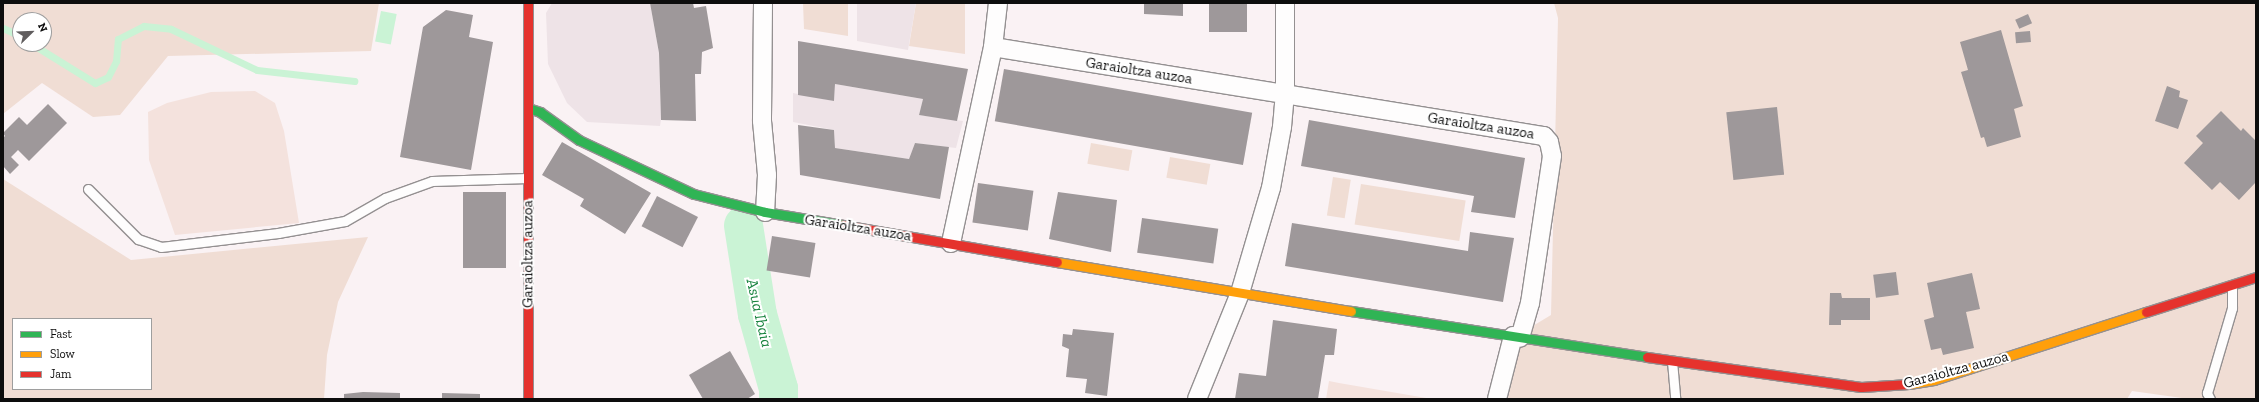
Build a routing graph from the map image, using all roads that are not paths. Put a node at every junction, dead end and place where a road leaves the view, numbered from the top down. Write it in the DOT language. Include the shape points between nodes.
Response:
graph roads {
  1 [pos="528,3"];
  2 [pos="763,3"];
  3 [pos="998,3"];
  4 [pos="1285,3"];
  5 [pos="993,47"];
  6 [pos="1285,95"];
  7 [pos="528,108"];
  8 [pos="528,178"];
  9 [pos="88,189"];
  10 [pos="765,212"];
  11 [pos="951,243"];
  12 [pos="2256,277"];
  13 [pos="2232,285"];
  14 [pos="1240,292"];
  15 [pos="1516,337"];
  16 [pos="1672,361"];
  17 [pos="528,399"];
  18 [pos="1197,399"];
  19 [pos="1496,399"];
  20 [pos="1675,399"];
  21 [pos="2210,399"];
  1 -- 7 [label="street, Garaioltza auzoa"];
  2 -- 10 [label="street" via="762,121 768,175"];
  3 -- 5 [label="street"];
  4 -- 6 [label="street"];
  5 -- 6 [label="street, Garaioltza auzoa"];
  5 -- 11 [label="street"];
  6 -- 14 [label="street" via="1271,188"];
  6 -- 15 [label="street, Garaioltza auzoa" via="1534,134 1544,136 1550,142 1552,156 1530,303"];
  7 -- 8 [label="street, Garaioltza auzoa"];
  7 -- 10 [label="street, Garaioltza auzoa" via="540,112 579,140 694,194"];
  8 -- 9 [label="lane" via="432,181 385,198 345,221 278,233 162,247 138,239"];
  8 -- 17 [label="street, Garaioltza auzoa"];
  10 -- 11 [label="street, Garaioltza auzoa"];
  11 -- 14 [label="street, Garaioltza auzoa"];
  12 -- 13 [label="street, Garaioltza auzoa"];
  13 -- 16 [label="street, Garaioltza auzoa" via="1934,380 1898,386 1838,385"];
  13 -- 21 [label="lane" via="2232,308 2207,393"];
  14 -- 15 [label="street, Garaioltza auzoa"];
  14 -- 18 [label="street"];
  15 -- 16 [label="street, Garaioltza auzoa"];
  15 -- 19 [label="street, Garaioltza auzoa"];
  16 -- 20 [label="lane"];
}
